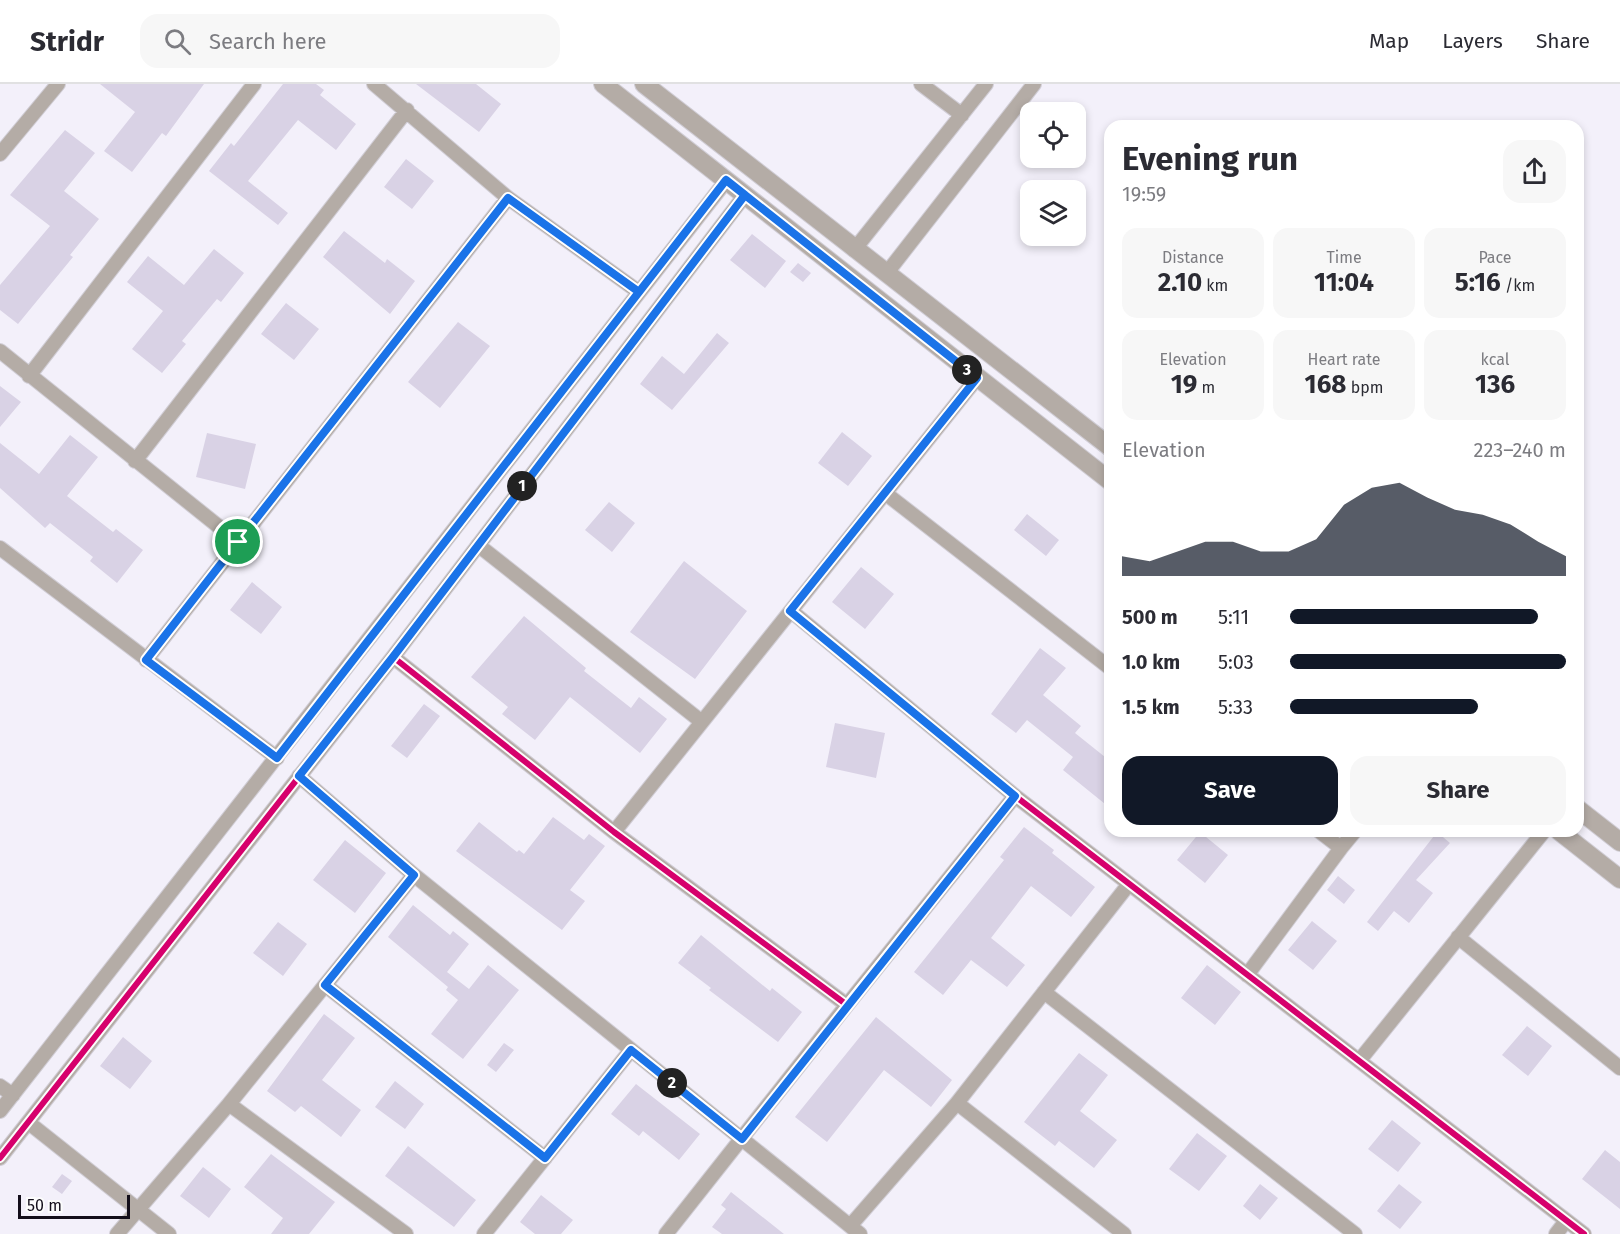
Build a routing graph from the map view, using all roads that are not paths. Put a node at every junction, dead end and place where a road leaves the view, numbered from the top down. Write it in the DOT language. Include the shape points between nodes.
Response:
graph roads {
  1 [pos="58,84"];
  2 [pos="254,84"];
  3 [pos="374,84"];
  4 [pos="603,84"];
  5 [pos="644,84"];
  6 [pos="921,84"];
  7 [pos="986,84"];
  8 [pos="1034,84"];
  9 [pos="407,110"];
  10 [pos="962,115"];
  11 [pos="0,154"];
  12 [pos="726,180"];
  13 [pos="745,195"];
  14 [pos="508,198"];
  15 [pos="854,249"];
  16 [pos="886,274"];
  17 [pos="639,292"];
  18 [pos="0,351"];
  19 [pos="29,376"];
  20 [pos="977,378"];
  21 [pos="1104,442"];
  22 [pos="135,461"];
  23 [pos="1104,476"];
  24 [pos="885,493"];
  25 [pos="238,542"];
  26 [pos="478,545"];
  27 [pos="0,548"];
  28 [pos="790,611"];
  29 [pos="393,657"];
  30 [pos="146,660"];
  31 [pos="1104,663"];
  32 [pos="702,722"];
  33 [pos="277,758"];
  34 [pos="299,776"];
  35 [pos="1015,796"];
  36 [pos="1584,814"];
  37 [pos="614,832"];
  38 [pos="1327,837"];
  39 [pos="1350,837"];
  40 [pos="1539,837"];
  41 [pos="1566,837"];
  42 [pos="1620,842"];
  43 [pos="1341,848"];
  44 [pos="414,875"];
  45 [pos="1620,879"];
  46 [pos="1129,884"];
  47 [pos="1458,937"];
  48 [pos="1247,975"];
  49 [pos="325,985"];
  50 [pos="1044,993"];
  51 [pos="847,1005"];
  52 [pos="631,1050"];
  53 [pos="1359,1061"];
  54 [pos="1620,1068"];
  55 [pos="0,1086"];
  56 [pos="13,1095"];
  57 [pos="957,1103"];
  58 [pos="229,1104"];
  59 [pos="0,1111"];
  60 [pos="29,1123"];
  61 [pos="742,1139"];
  62 [pos="0,1158"];
  63 [pos="545,1158"];
  64 [pos="137,1209"];
  65 [pos="1566,1221"];
  66 [pos="855,1230"];
  67 [pos="117,1234"];
  68 [pos="169,1234"];
  69 [pos="406,1234"];
  70 [pos="484,1234"];
  71 [pos="666,1234"];
  72 [pos="1124,1234"];
  73 [pos="1355,1234"];
  74 [pos="1556,1234"];
  75 [pos="1584,1234"];
  1 -- 11 [label="street"];
  2 -- 19 [label="street"];
  3 -- 9 [label="street"];
  4 -- 12 [label="street"];
  5 -- 15 [label="street"];
  6 -- 10 [label="street"];
  7 -- 10 [label="street"];
  8 -- 16 [label="street"];
  9 -- 14 [label="street"];
  9 -- 22 [label="street"];
  10 -- 15 [label="street"];
  12 -- 13 [label="street"];
  12 -- 17 [label="street"];
  13 -- 20 [label="street"];
  13 -- 26 [label="street"];
  14 -- 17 [label="street"];
  14 -- 25 [label="street"];
  15 -- 16 [label="street"];
  16 -- 21 [label="street"];
  17 -- 33 [label="street"];
  18 -- 19 [label="street"];
  19 -- 22 [label="street"];
  20 -- 23 [label="street"];
  20 -- 24 [label="street"];
  22 -- 25 [label="street"];
  24 -- 28 [label="street"];
  24 -- 31 [label="street"];
  25 -- 30 [label="street"];
  26 -- 29 [label="street"];
  26 -- 32 [label="street"];
  27 -- 30 [label="street"];
  28 -- 32 [label="street"];
  28 -- 35 [label="street"];
  29 -- 34 [label="street"];
  29 -- 37 [label="street"];
  30 -- 33 [label="street"];
  32 -- 37 [label="street"];
  33 -- 56 [label="street"];
  34 -- 44 [label="street"];
  34 -- 60 [label="street"];
  35 -- 46 [label="street"];
  35 -- 51 [label="street"];
  36 -- 42 [label="street"];
  37 -- 51 [label="street"];
  38 -- 43 [label="street"];
  39 -- 43 [label="street"];
  40 -- 47 [label="street"];
  41 -- 45 [label="street"];
  43 -- 48 [label="street"];
  44 -- 49 [label="street"];
  44 -- 52 [label="street"];
  46 -- 48 [label="street"];
  46 -- 50 [label="street"];
  47 -- 53 [label="street"];
  47 -- 54 [label="street"];
  48 -- 53 [label="street"];
  49 -- 58 [label="street"];
  49 -- 63 [label="street"];
  50 -- 57 [label="street"];
  50 -- 73 [label="street"];
  51 -- 61 [label="street"];
  52 -- 61 [label="street"];
  52 -- 63 [label="street"];
  53 -- 65 [label="street"];
  55 -- 56 [label="street"];
  56 -- 59 [label="street"];
  57 -- 66 [label="street"];
  57 -- 72 [label="street"];
  58 -- 64 [label="street"];
  58 -- 69 [label="street"];
  60 -- 62 [label="street"];
  60 -- 64 [label="street"];
  61 -- 66 [label="street"];
  61 -- 71 [label="street"];
  63 -- 70 [label="street"];
  64 -- 67 [label="street"];
  64 -- 68 [label="street"];
  65 -- 74 [label="street"];
  65 -- 75 [label="street"];
}
